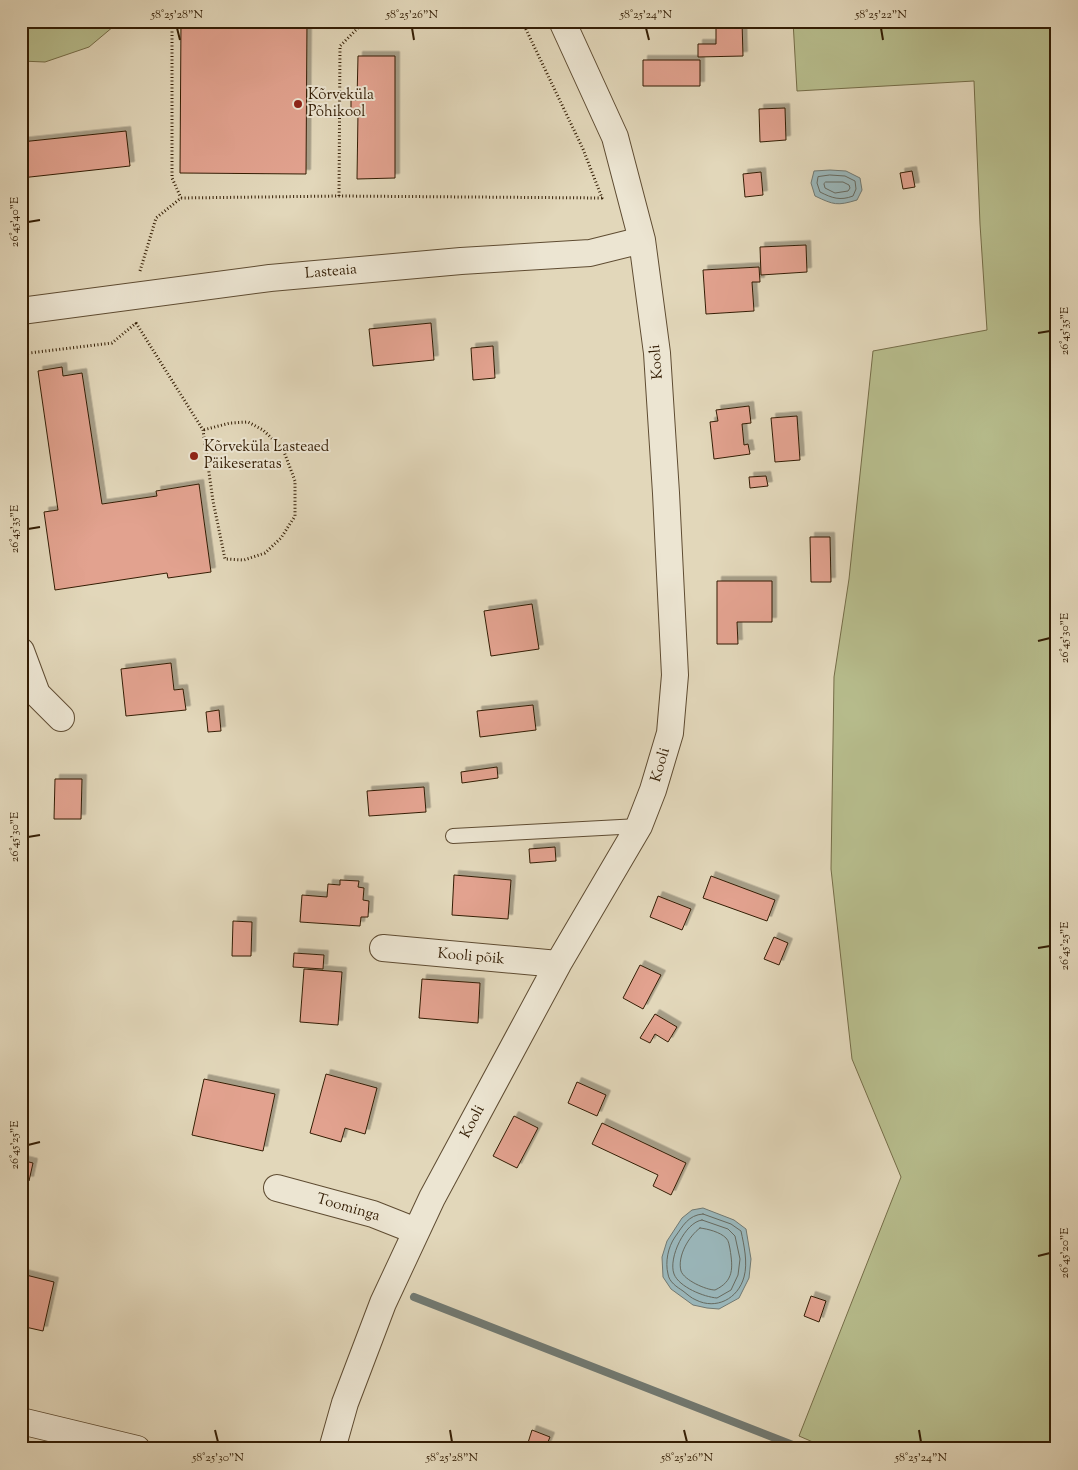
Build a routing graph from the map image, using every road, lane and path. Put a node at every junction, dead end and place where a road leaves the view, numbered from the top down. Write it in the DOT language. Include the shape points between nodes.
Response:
graph roads {
  1 [pos="172,21"];
  2 [pos="365,21"];
  3 [pos="522,21"];
  4 [pos="562,21"];
  5 [pos="339,196"];
  6 [pos="181,198"];
  7 [pos="642,240"];
  8 [pos="134,296"];
  9 [pos="21,311"];
  10 [pos="136,323"];
  11 [pos="21,338"];
  12 [pos="22,353"];
  13 [pos="203,430"];
  14 [pos="21,651"];
  15 [pos="61,718"];
  16 [pos="639,826"];
  17 [pos="454,836"];
  18 [pos="383,948"];
  19 [pos="558,964"];
  20 [pos="278,1188"];
  21 [pos="416,1231"];
  22 [pos="21,1421"];
  23 [pos="137,1449"];
  24 [pos="332,1449"];
  1 -- 6 [label="path" via="172,178"];
  2 -- 5 [label="path" via="340,46"];
  3 -- 5 [label="path" via="583,149 602,198"];
  4 -- 7 [label="street, Kooli" via="615,137"];
  5 -- 6 [label="path"];
  6 -- 8 [label="path" via="156,218"];
  7 -- 8 [label="street, Lasteaia" via="590,253 270,278"];
  7 -- 16 [label="street, Kooli" via="657,353 676,675 670,733"];
  8 -- 9 [label="street, Lasteaia"];
  8 -- 10 [label="path"];
  10 -- 12 [label="path" via="112,343"];
  10 -- 13 [label="path"];
  11 -- 12 [label="path"];
  13 -- 13 [label="path" via="213,501 226,560 244,560 265,552 281,538 295,516 295,481 283,449 263,430 248,422"];
  14 -- 15 [label="street" via="37,694"];
  16 -- 17 [label="lane"];
  16 -- 19 [label="street, Kooli"];
  18 -- 19 [label="street, Kooli põik"];
  19 -- 21 [label="street, Kooli"];
  20 -- 21 [label="street, Toominga" via="373,1214"];
  21 -- 24 [label="street, Kooli" via="383,1303"];
  22 -- 23 [label="street"];
}
